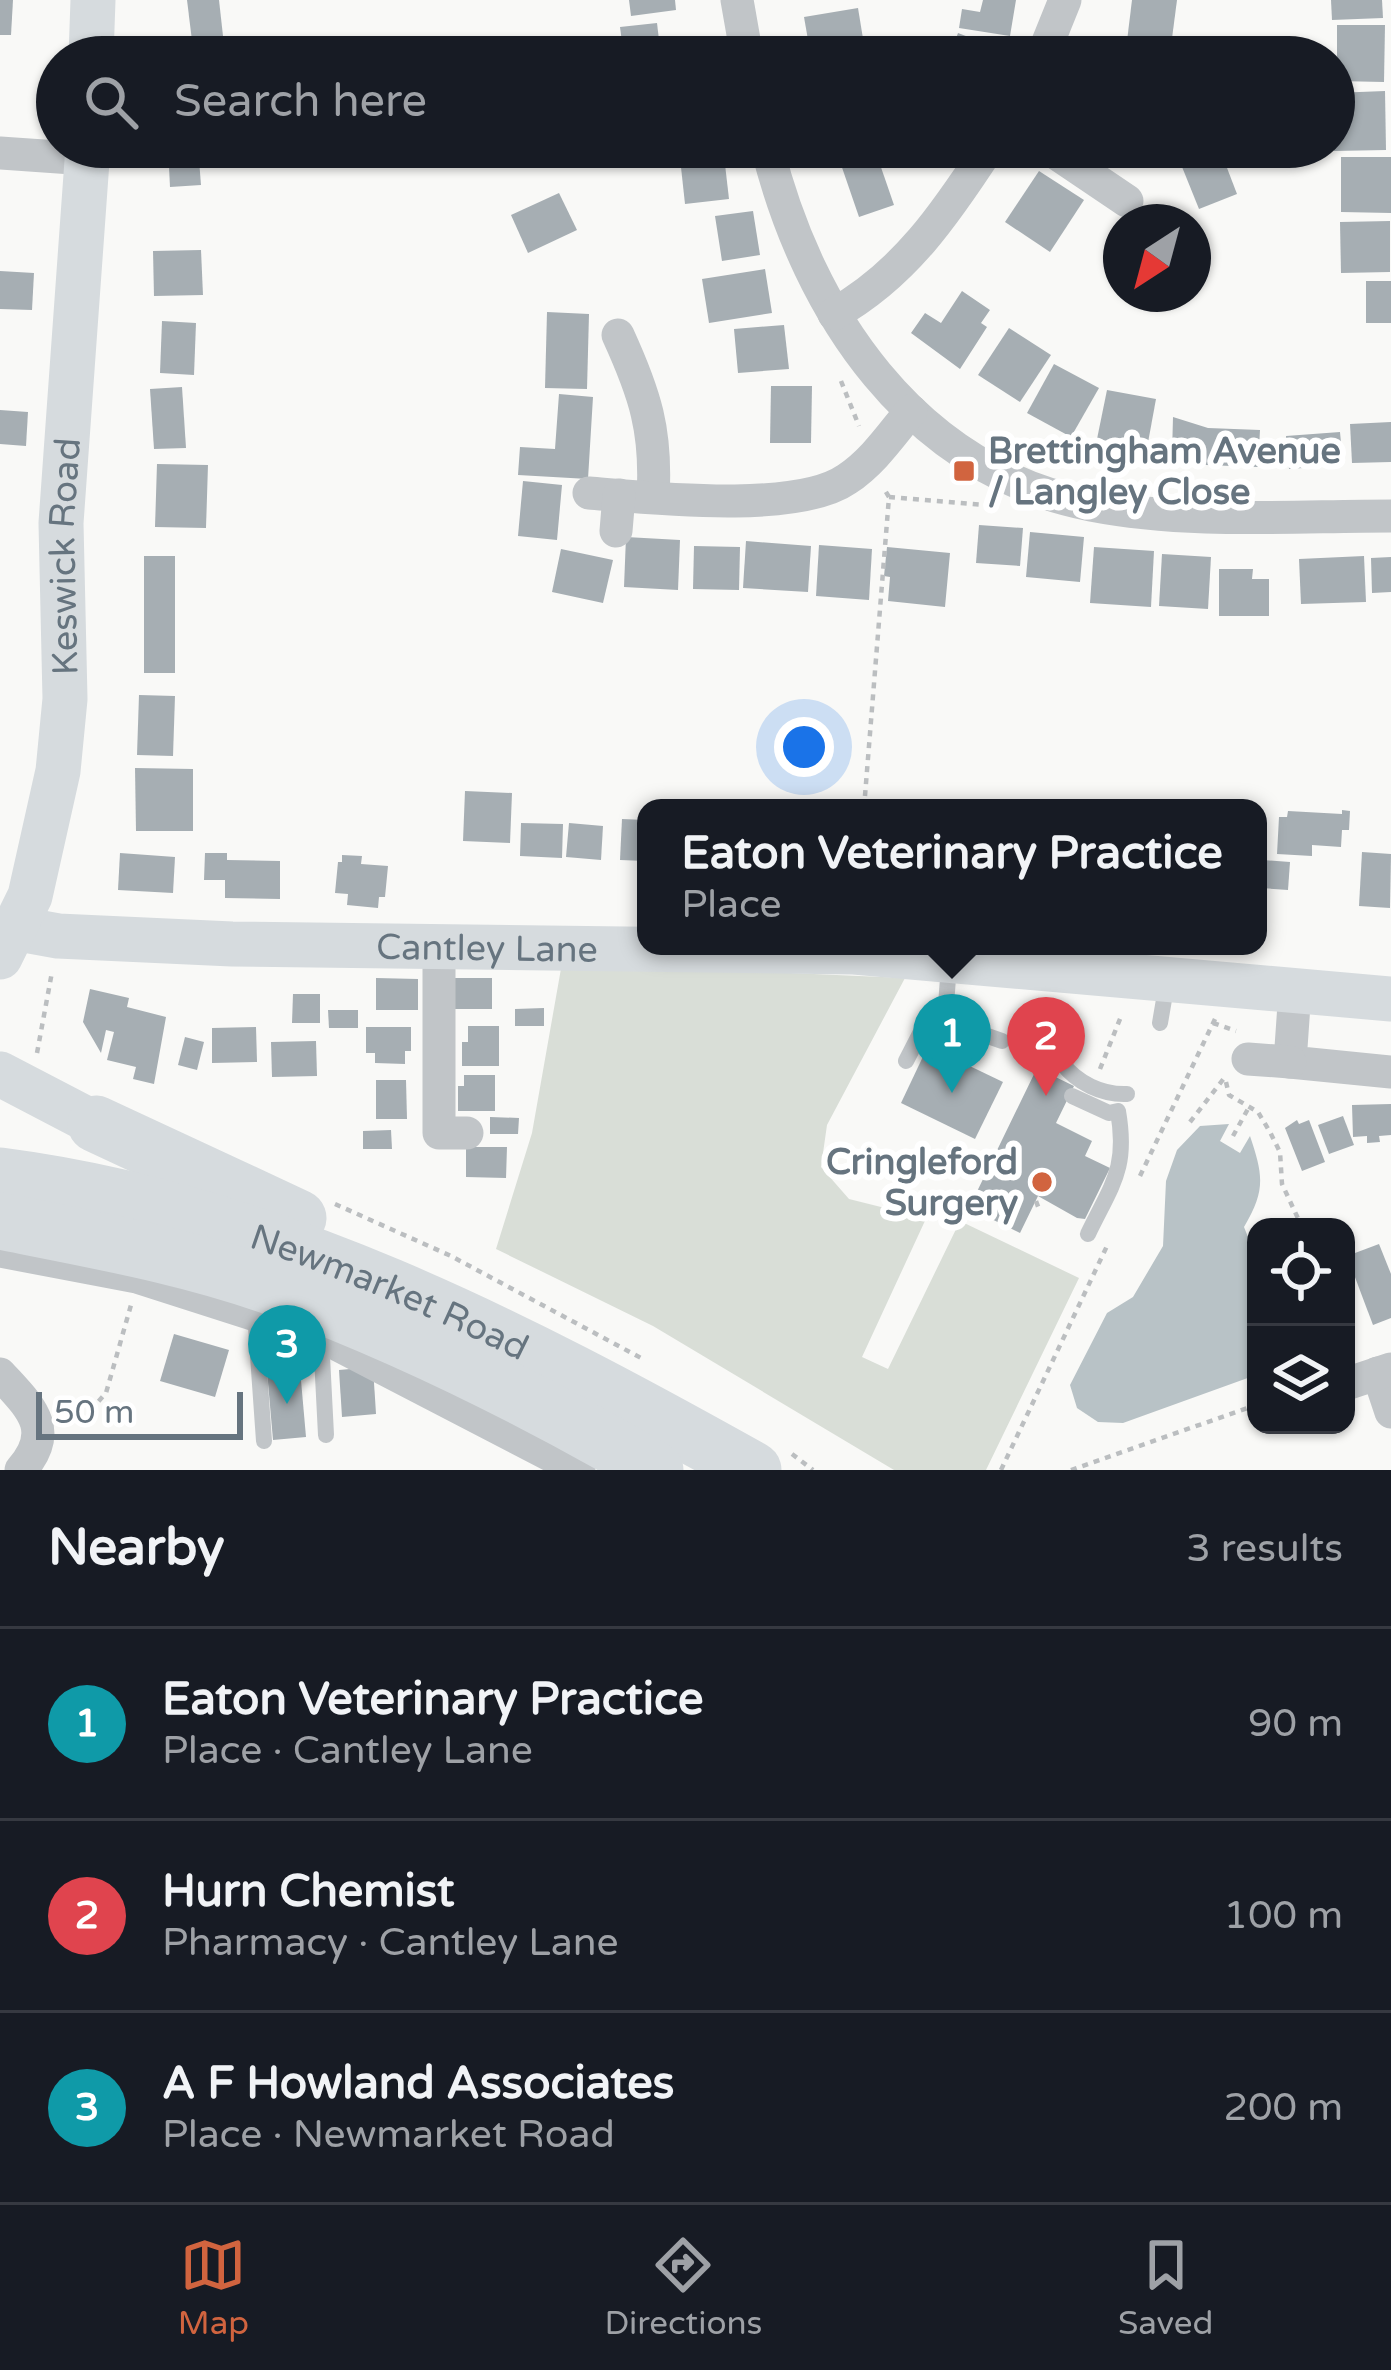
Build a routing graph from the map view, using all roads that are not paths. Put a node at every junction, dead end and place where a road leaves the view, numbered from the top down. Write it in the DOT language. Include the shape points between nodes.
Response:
graph roads {
  1 [pos="93,0"];
  2 [pos="737,0"];
  3 [pos="1065,0"];
  4 [pos="92,36"];
  5 [pos="743,36"];
  6 [pos="1050,36"];
  7 [pos="0,153"];
  8 [pos="36,153"];
  9 [pos="87,168"];
  10 [pos="773,168"];
  11 [pos="974,168"];
  12 [pos="1078,168"];
  13 [pos="1127,201"];
  14 [pos="834,314"];
  15 [pos="616,350"];
  16 [pos="911,411"];
  17 [pos="620,495"];
  18 [pos="1391,516"];
  19 [pos="616,531"];
  20 [pos="24,940"];
  21 [pos="439,946"];
  22 [pos="637,949"];
  23 [pos="890,955"];
  24 [pos="950,958"];
  25 [pos="1295,990"];
  26 [pos="1391,999"];
  27 [pos="945,1018"];
  28 [pos="1002,1041"];
  29 [pos="10,1060"];
  30 [pos="906,1061"];
  31 [pos="1290,1062"];
  32 [pos="1062,1063"];
  33 [pos="1234,1065"];
  34 [pos="1391,1072"];
  35 [pos="1127,1094"];
  36 [pos="1072,1096"];
  37 [pos="95,1124"];
  38 [pos="438,1133"];
  39 [pos="0,1176"];
  40 [pos="0,1221"];
  41 [pos="1088,1234"];
  42 [pos="0,1251"];
  43 [pos="255,1312"];
  44 [pos="321,1336"];
  45 [pos="0,1374"];
  46 [pos="1372,1375"];
  47 [pos="589,1378"];
  48 [pos="1391,1412"];
  49 [pos="326,1435"];
  50 [pos="264,1441"];
  51 [pos="21,1470"];
  52 [pos="580,1470"];
  53 [pos="655,1470"];
  54 [pos="753,1470"];
  1 -- 4 [label="street"];
  2 -- 5 [label="street"];
  3 -- 6 [label="street"];
  7 -- 8 [label="street"];
  9 -- 20 [label="street, Keswick Road" via="61,523 63,717"];
  10 -- 14 [label="street" via="797,246"];
  11 -- 14 [label="street" via="912,255"];
  12 -- 13 [label="street"];
  14 -- 16 [label="street" via="874,375"];
  15 -- 17 [label="street" via="647,402 656,452"];
  16 -- 17 [label="street" via="871,460 806,497"];
  16 -- 18 [label="street" via="991,468 1089,504 1190,517"];
  17 -- 19 [label="street"];
  20 -- 21 [label="street, Cantley Lane"];
  21 -- 22 [label="street, Cantley Lane"];
  21 -- 38 [label="street"];
  23 -- 24 [label="street, Cantley Lane"];
  24 -- 25 [label="street, Cantley Lane" via="1164,1002"];
  24 -- 27 [label="lane"];
  25 -- 26 [label="street, Cantley Lane"];
  25 -- 31 [label="street"];
  27 -- 28 [label="lane"];
  27 -- 30 [label="lane" via="925,1024"];
  29 -- 37 [label="street"];
  31 -- 33 [label="street"];
  31 -- 34 [label="street"];
  32 -- 35 [label="lane" via="1072,1077"];
  36 -- 41 [label="lane" via="1118,1111 1124,1150"];
  37 -- 47 [label="highway" via="437,1287"];
  39 -- 47 [label="highway, Newmarket Road" via="149,1205 269,1240 426,1299"];
  40 -- 53 [label="highway, Newmarket Road" via="145,1250 281,1290 455,1362"];
  42 -- 43 [label="street, Newmarket Road" via="106,1270"];
  43 -- 44 [label="street, Newmarket Road"];
  43 -- 50 [label="lane"];
  44 -- 49 [label="lane"];
  44 -- 52 [label="street, Newmarket Road"];
  45 -- 51 [label="street" via="37,1422 38,1445"];
  46 -- 48 [label="street"];
  47 -- 54 [label="highway, Newmarket Road"];
}
